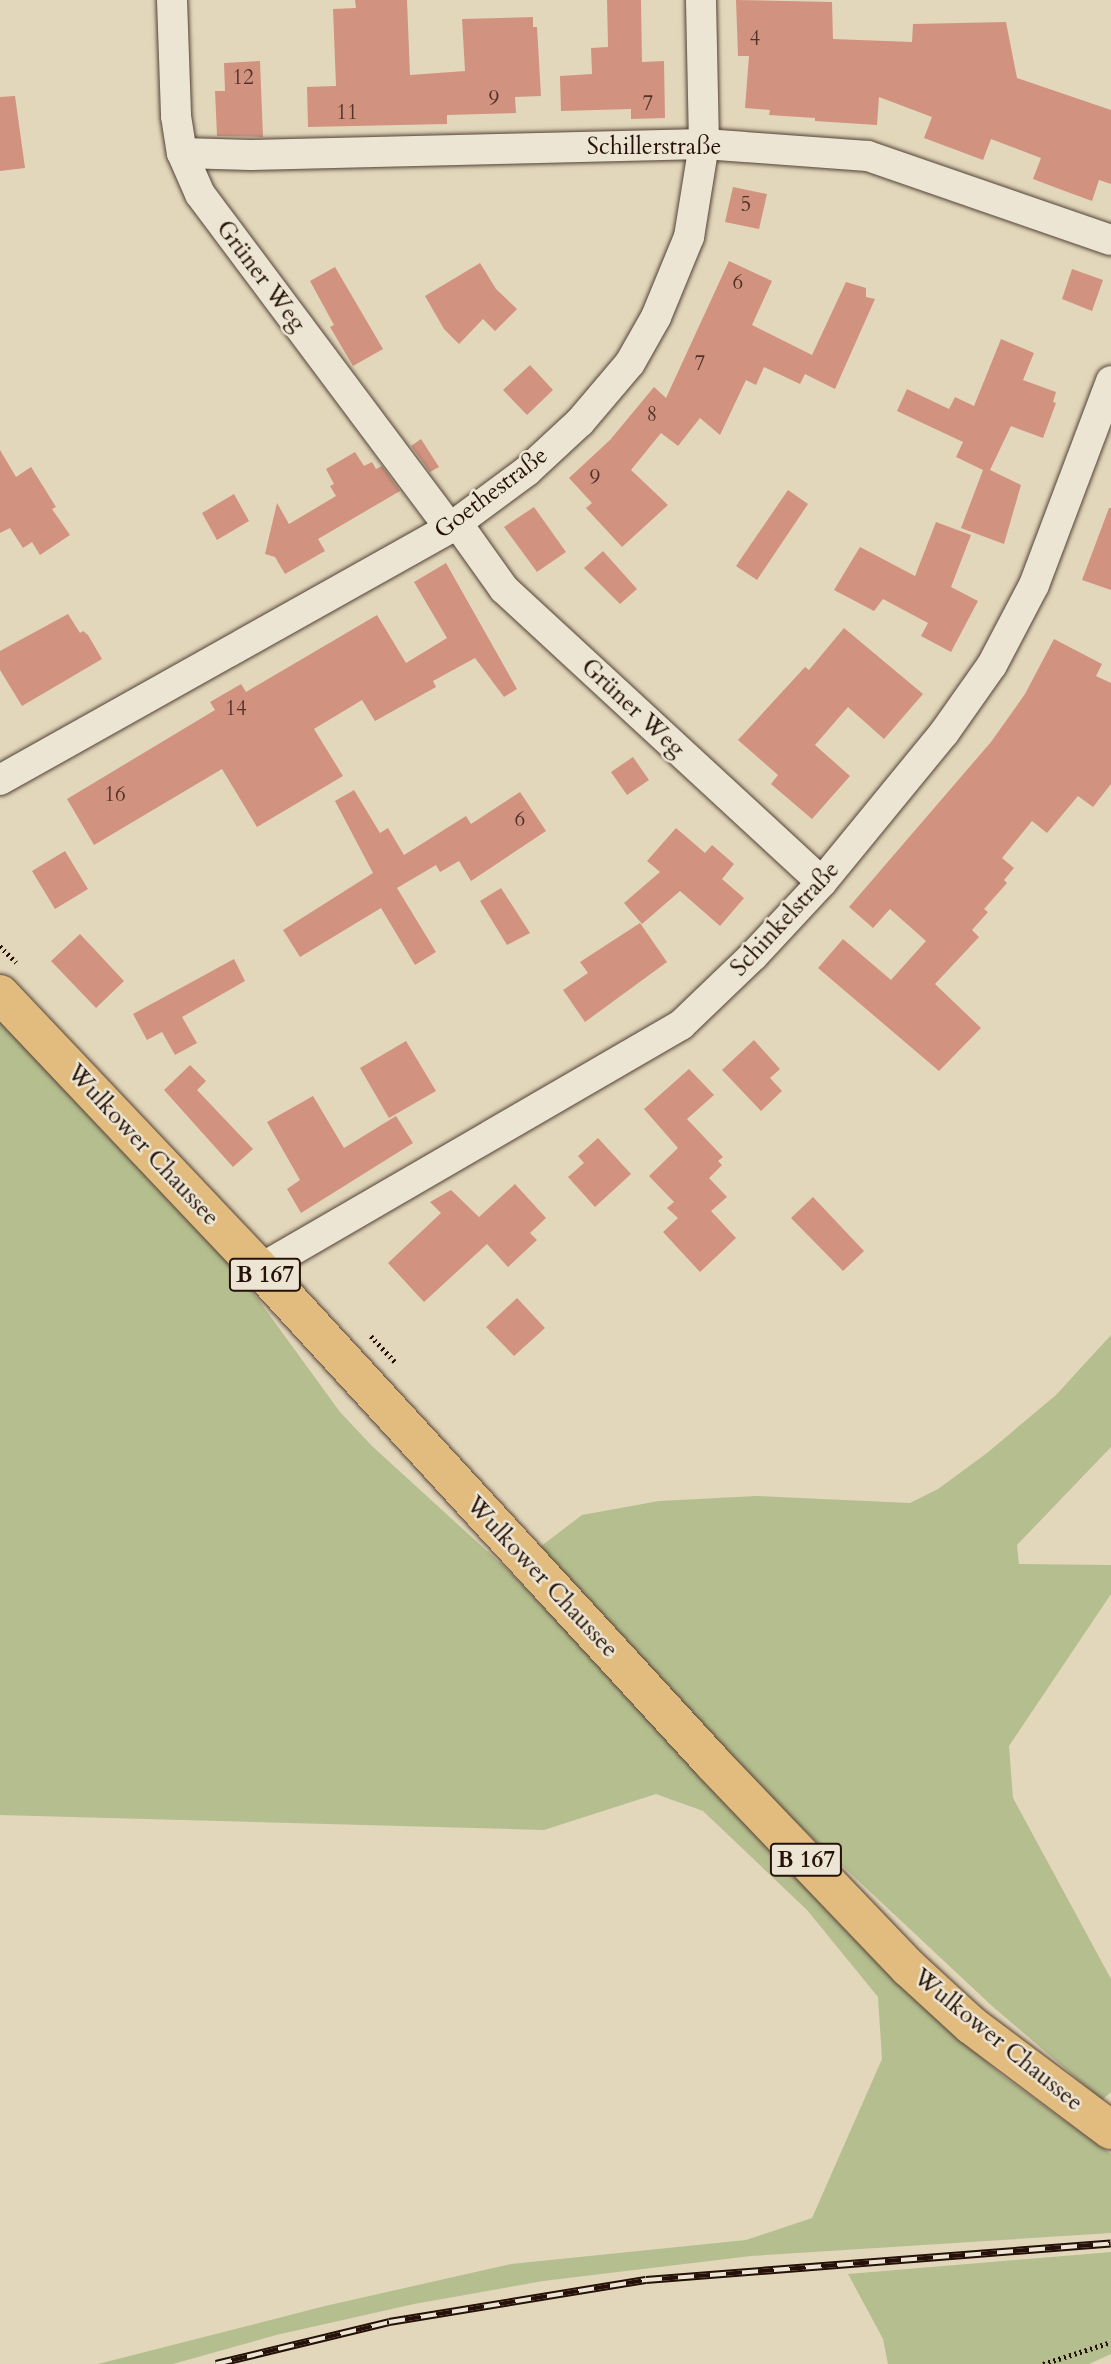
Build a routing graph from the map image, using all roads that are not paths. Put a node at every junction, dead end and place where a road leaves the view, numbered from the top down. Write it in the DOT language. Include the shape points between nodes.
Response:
graph roads {
  1 [pos="172,0"];
  2 [pos="701,0"];
  3 [pos="704,144"];
  4 [pos="182,153"];
  5 [pos="1111,240"];
  6 [pos="1111,381"];
  7 [pos="454,526"];
  8 [pos="0,780"];
  9 [pos="822,882"];
  10 [pos="0,994"];
  11 [pos="260,1269"];
  12 [pos="1111,2130"];
  1 -- 4 [label="street, Grüner Weg" via="176,116"];
  2 -- 3 [label="street, Goethestraße"];
  3 -- 4 [label="street, Schillerstraße"];
  3 -- 5 [label="street, Schillerstraße" via="868,156"];
  3 -- 7 [label="street, Goethestraße" via="689,237 656,317 630,363 580,422 536,463"];
  4 -- 7 [label="street, Grüner Weg" via="200,194"];
  6 -- 9 [label="street, Schinkelstraße" via="1034,585 992,665 944,733"];
  7 -- 8 [label="street, Goethestraße"];
  7 -- 9 [label="street, Grüner Weg" via="504,589"];
  9 -- 11 [label="street, Schinkelstraße" via="681,1025"];
  10 -- 11 [label="main road, Wulkower Chaussee / B 167"];
  11 -- 12 [label="main road, Wulkower Chaussee / B 167" via="712,1762 909,1968 971,2025"];
}
